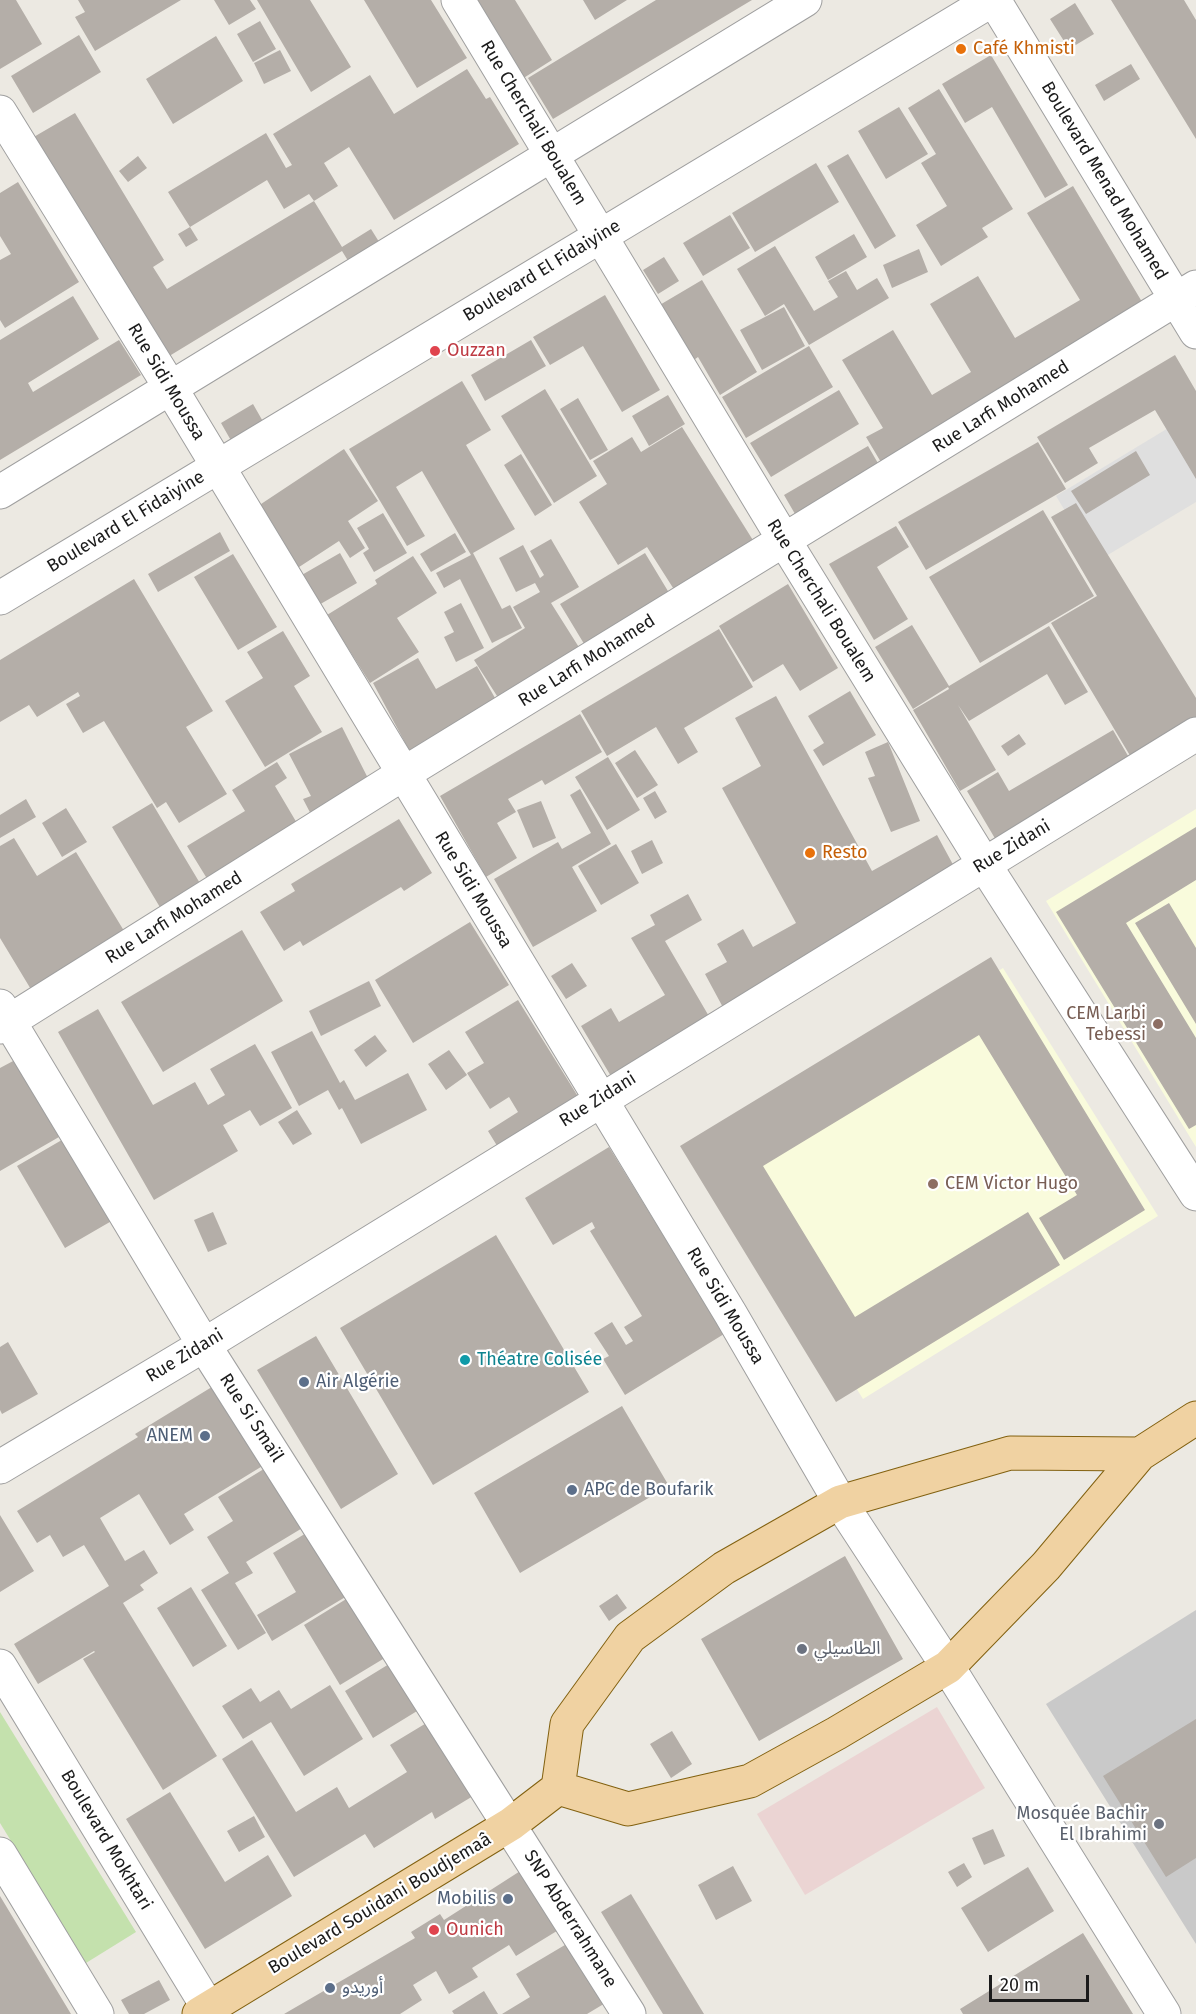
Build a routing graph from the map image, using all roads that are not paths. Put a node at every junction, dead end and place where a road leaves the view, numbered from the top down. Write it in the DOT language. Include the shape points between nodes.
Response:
graph roads {
  1 [pos="458,0"];
  2 [pos="805,0"];
  3 [pos="993,0"];
  4 [pos="0,112"];
  5 [pos="552,154"];
  6 [pos="601,236"];
  7 [pos="1186,293"];
  8 [pos="1196,332"];
  9 [pos="170,387"];
  10 [pos="217,467"];
  11 [pos="0,492"];
  12 [pos="784,540"];
  13 [pos="0,598"];
  14 [pos="1196,734"];
  15 [pos="403,774"];
  16 [pos="984,864"];
  17 [pos="3,1018"];
  18 [pos="599,1100"];
  19 [pos="1196,1194"];
  20 [pos="204,1345"];
  21 [pos="1196,1418"];
  22 [pos="1140,1454"];
  23 [pos="0,1467"];
  24 [pos="840,1502"];
  25 [pos="0,1666"];
  26 [pos="948,1667"];
  27 [pos="558,1788"];
  28 [pos="511,1824"];
  29 [pos="0,1854"];
  30 [pos="207,2012"];
  31 [pos="97,2014"];
  32 [pos="628,2014"];
  33 [pos="1164,2014"];
  1 -- 5 [label="street, Rue Cherchali Boualem"];
  2 -- 5 [label="street"];
  3 -- 6 [label="street, Boulevard El Fidaiyine"];
  3 -- 7 [label="street, Boulevard Menad Mohamed"];
  4 -- 9 [label="street, Rue Sidi Moussa"];
  5 -- 6 [label="street, Rue Cherchali Boualem"];
  5 -- 9 [label="street"];
  6 -- 10 [label="street, Boulevard El Fidaiyine"];
  6 -- 12 [label="street, Rue Cherchali Boualem"];
  7 -- 8 [label="street, Boulevard Menad Mohamed"];
  7 -- 12 [label="street, Rue Larfi Mohamed"];
  9 -- 10 [label="street, Rue Sidi Moussa"];
  9 -- 11 [label="street"];
  10 -- 13 [label="street, Boulevard El Fidaiyine"];
  10 -- 15 [label="street, Rue Sidi Moussa"];
  12 -- 15 [label="street, Rue Larfi Mohamed"];
  12 -- 16 [label="street, Rue Cherchali Boualem"];
  14 -- 16 [label="street, Rue Zidani"];
  15 -- 17 [label="street, Rue Larfi Mohamed"];
  15 -- 18 [label="street, Rue Sidi Moussa"];
  16 -- 18 [label="street, Rue Zidani"];
  16 -- 19 [label="street, Rue Cherchali Boualem"];
  17 -- 20 [label="street, Rue Si Smaïl"];
  18 -- 20 [label="street, Rue Zidani"];
  18 -- 24 [label="street, Rue Sidi Moussa"];
  20 -- 23 [label="street, Rue Zidani"];
  20 -- 28 [label="street, Rue Si Smaïl"];
  21 -- 22 [label="main road"];
  22 -- 24 [label="main road" via="1010,1454"];
  22 -- 26 [label="main road" via="1046,1566"];
  24 -- 26 [label="street, Rue Sidi Moussa"];
  24 -- 27 [label="main road" via="724,1568 630,1637 567,1724"];
  25 -- 30 [label="street, Boulevard Mokhtari"];
  26 -- 27 [label="main road" via="750,1781 628,1809"];
  26 -- 33 [label="street, Rue Sidi Moussa"];
  27 -- 28 [label="main road, Boulevard Souidani Boudjemaâ"];
  28 -- 30 [label="main road, Boulevard Souidani Boudjemaâ"];
  28 -- 32 [label="street, SNP Abderrahmane"];
  29 -- 31 [label="street"];
}
